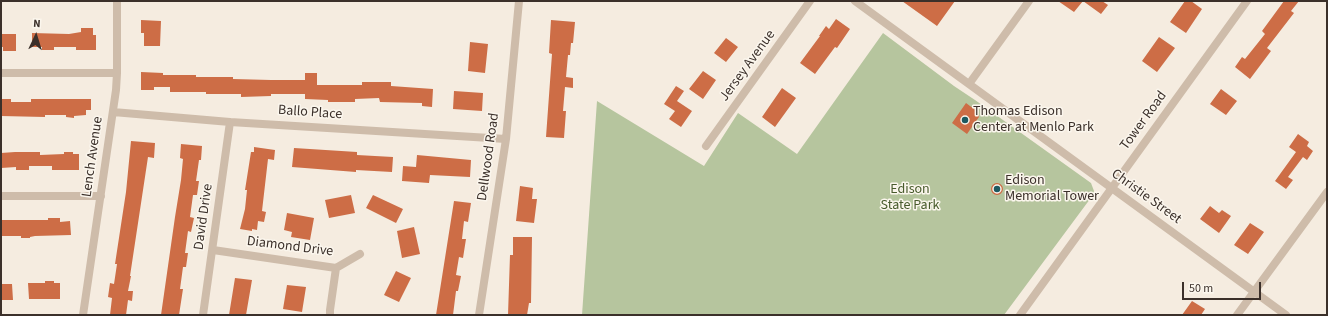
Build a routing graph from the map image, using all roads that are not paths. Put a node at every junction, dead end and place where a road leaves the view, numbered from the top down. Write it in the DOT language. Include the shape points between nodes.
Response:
graph roads {
  1 [pos="117,1"];
  2 [pos="519,1"];
  3 [pos="810,1"];
  4 [pos="854,1"];
  5 [pos="1029,1"];
  6 [pos="1247,1"];
  7 [pos="1,73"];
  8 [pos="117,73"];
  9 [pos="969,84"];
  10 [pos="113,112"];
  11 [pos="230,122"];
  12 [pos="506,139"];
  13 [pos="706,146"];
  14 [pos="1112,189"];
  15 [pos="1327,192"];
  16 [pos="1,196"];
  17 [pos="101,196"];
  18 [pos="213,250"];
  19 [pos="360,254"];
  20 [pos="336,268"];
  21 [pos="1254,292"];
  22 [pos="83,315"];
  23 [pos="203,315"];
  24 [pos="330,315"];
  25 [pos="479,315"];
  26 [pos="1020,315"];
  27 [pos="1237,315"];
  28 [pos="1286,315"];
  1 -- 8 [label="street, Lench Avenue"];
  2 -- 12 [label="street, Dellwood Road"];
  3 -- 13 [label="street, Jersey Avenue"];
  4 -- 9 [label="street, Christie Street"];
  5 -- 9 [label="street"];
  6 -- 14 [label="street, Tower Road"];
  7 -- 8 [label="street"];
  8 -- 10 [label="street, Lench Avenue"];
  9 -- 14 [label="street, Christie Street"];
  10 -- 11 [label="street, Ballo Place"];
  10 -- 17 [label="street, Lench Avenue"];
  11 -- 12 [label="street, Ballo Place"];
  11 -- 18 [label="street, David Drive"];
  12 -- 25 [label="street, Dellwood Road"];
  14 -- 21 [label="street, Christie Street"];
  14 -- 26 [label="street, Tower Road"];
  15 -- 21 [label="street"];
  16 -- 17 [label="street"];
  17 -- 22 [label="street, Lench Avenue"];
  18 -- 20 [label="street, Diamond Drive"];
  18 -- 23 [label="street, David Drive"];
  19 -- 20 [label="street, Diamond Drive"];
  20 -- 24 [label="street"];
  21 -- 27 [label="street"];
  21 -- 28 [label="street, Christie Street"];
}
